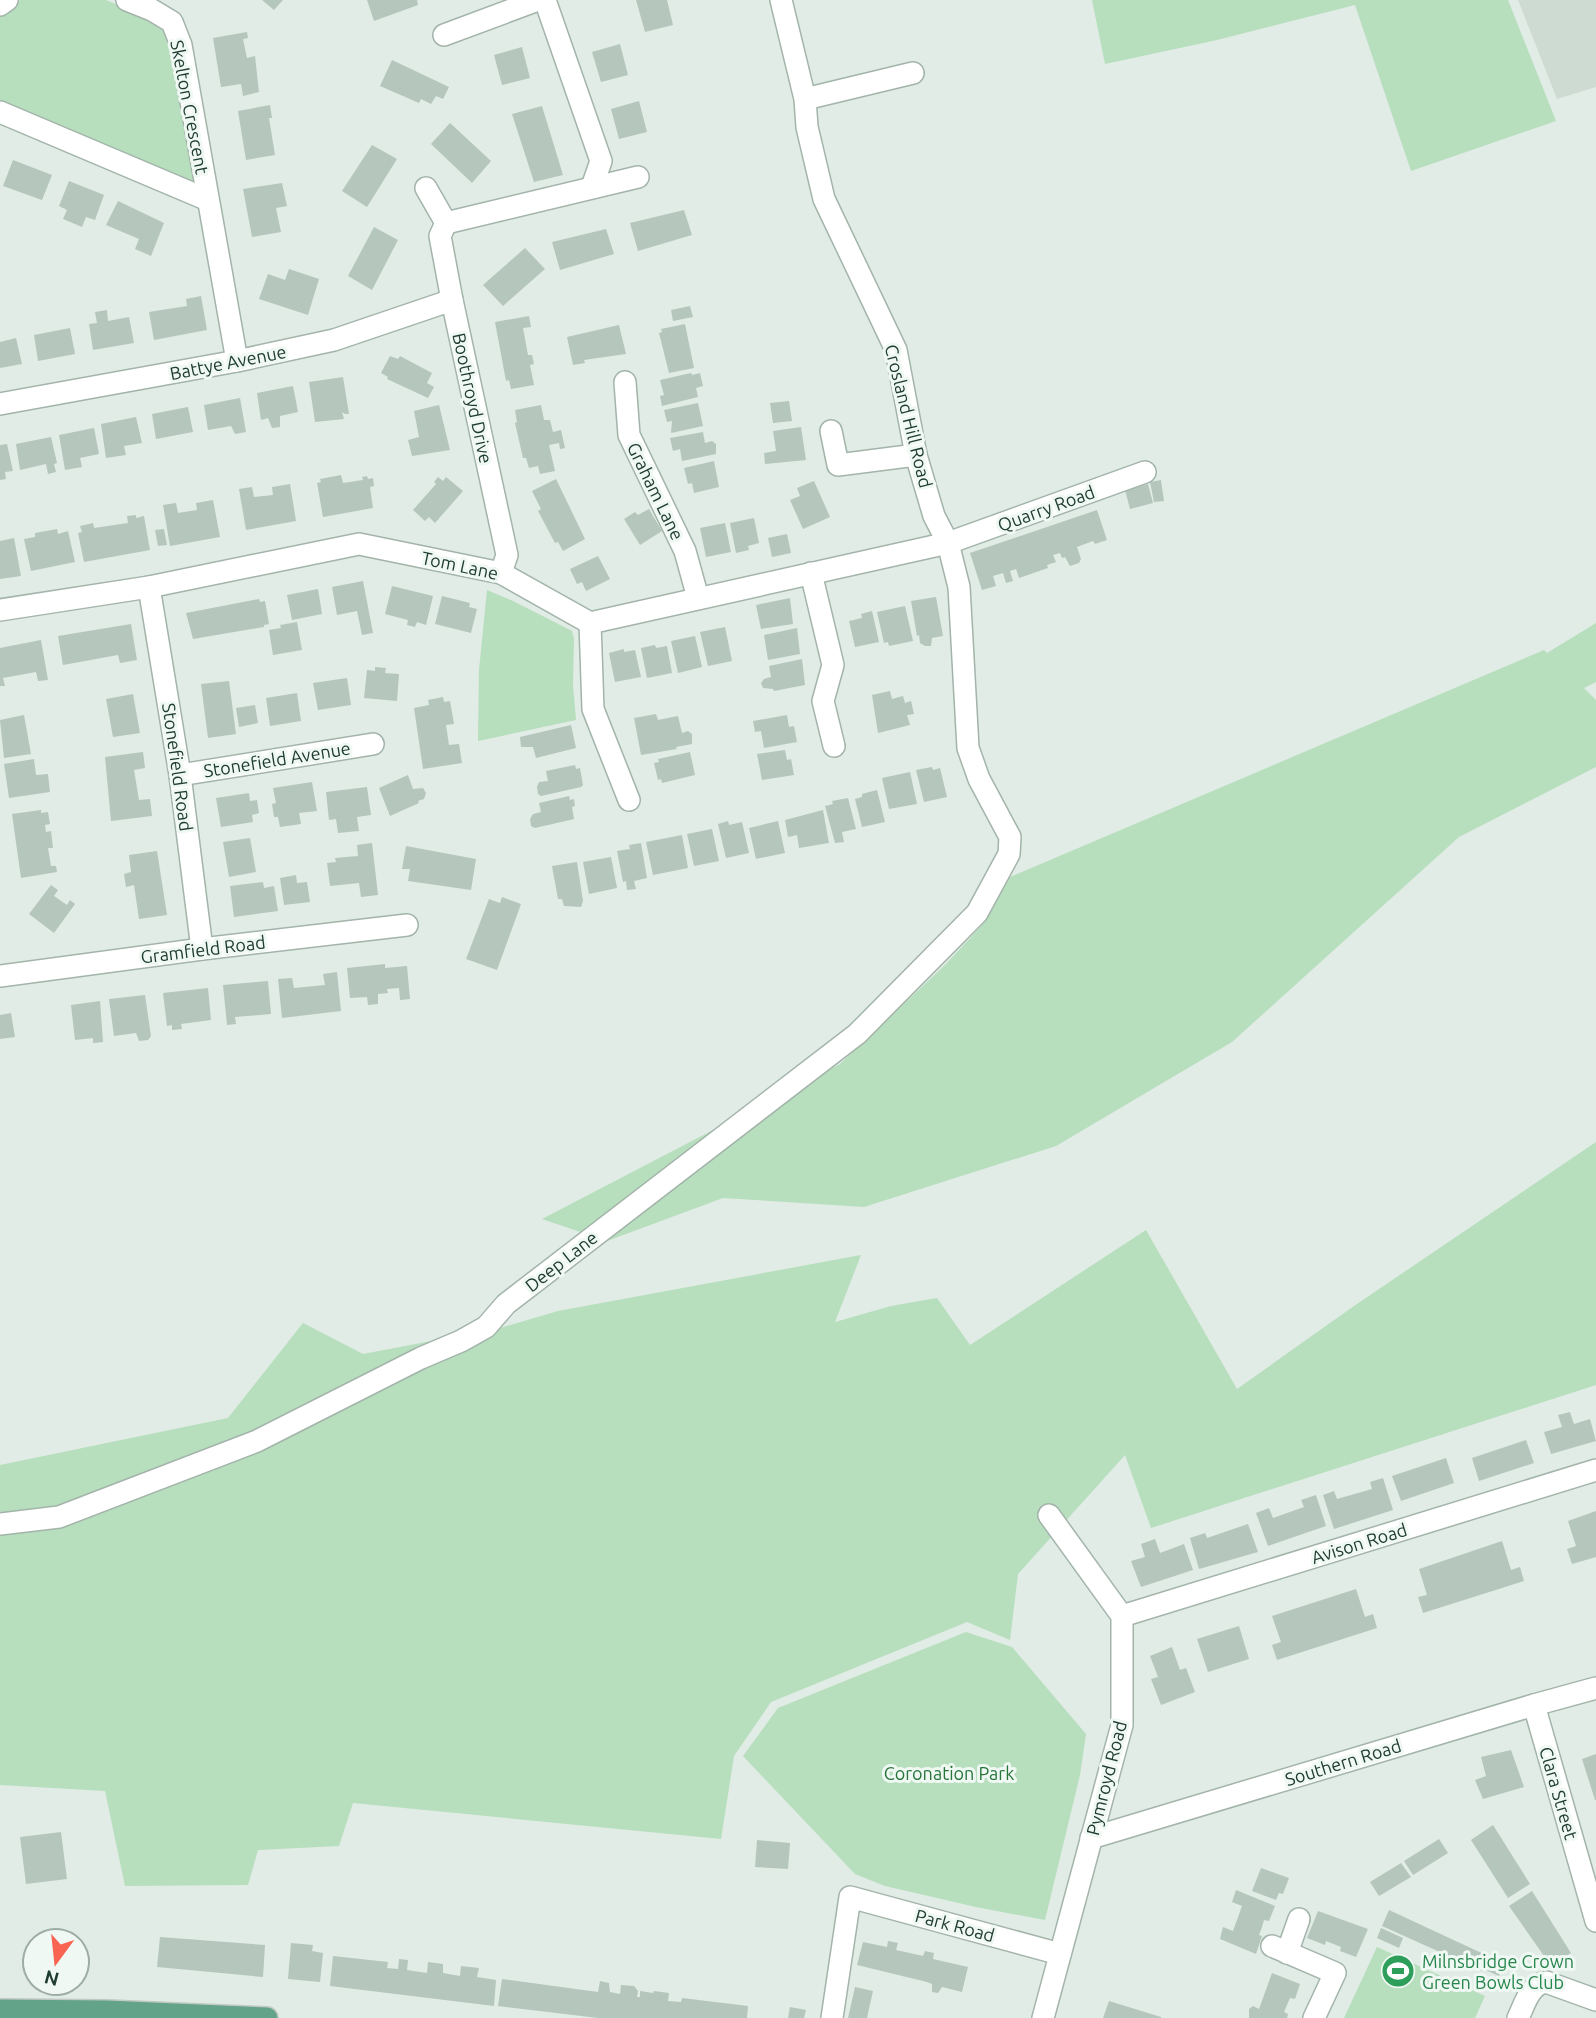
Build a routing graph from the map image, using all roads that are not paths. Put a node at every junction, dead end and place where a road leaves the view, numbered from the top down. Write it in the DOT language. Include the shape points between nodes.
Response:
graph roads {
  1 [pos="7,0"];
  2 [pos="127,0"];
  3 [pos="538,0"];
  4 [pos="545,0"];
  5 [pos="782,0"];
  6 [pos="0,5"];
  7 [pos="444,35"];
  8 [pos="912,73"];
  9 [pos="805,99"];
  10 [pos="0,112"];
  11 [pos="638,177"];
  12 [pos="592,187"];
  13 [pos="426,188"];
  14 [pos="208,200"];
  15 [pos="446,223"];
  16 [pos="452,300"];
  17 [pos="237,361"];
  18 [pos="625,382"];
  19 [pos="0,404"];
  20 [pos="831,431"];
  21 [pos="916,454"];
  22 [pos="1145,472"];
  23 [pos="948,543"];
  24 [pos="501,573"];
  25 [pos="811,573"];
  26 [pos="149,587"];
  27 [pos="698,598"];
  28 [pos="0,610"];
  29 [pos="590,623"];
  30 [pos="373,744"];
  31 [pos="834,746"];
  32 [pos="180,775"];
  33 [pos="629,800"];
  34 [pos="1010,837"];
  35 [pos="407,925"];
  36 [pos="202,948"];
  37 [pos="0,976"];
  38 [pos="1596,1471"];
  39 [pos="1049,1515"];
  40 [pos="0,1524"];
  41 [pos="1122,1616"];
  42 [pos="1596,1688"];
  43 [pos="1534,1705"];
  44 [pos="1091,1838"];
  45 [pos="1299,1919"];
  46 [pos="1596,1921"];
  47 [pos="1060,1954"];
  48 [pos="1596,2000"];
  49 [pos="0,2010"];
  50 [pos="267,2018"];
  51 [pos="832,2018"];
  52 [pos="1043,2018"];
  53 [pos="1314,2018"];
  54 [pos="1518,2018"];
  1 -- 6 [label="street"];
  2 -- 14 [label="street, Skelton Crescent" via="172,22 181,45"];
  3 -- 7 [label="street"];
  4 -- 12 [label="street" via="601,161"];
  5 -- 9 [label="street, Crosland Hill Road"];
  8 -- 9 [label="street"];
  9 -- 21 [label="street, Crosland Hill Road" via="824,200 896,350"];
  10 -- 14 [label="street, Skelton Crescent"];
  11 -- 12 [label="street"];
  12 -- 15 [label="street"];
  13 -- 15 [label="street"];
  14 -- 17 [label="street, Skelton Crescent"];
  15 -- 16 [label="street, Boothroyd Drive" via="440,236"];
  16 -- 17 [label="street, Battye Avenue" via="334,340"];
  16 -- 24 [label="street, Boothroyd Drive" via="507,555"];
  17 -- 19 [label="street, Battye Avenue"];
  18 -- 27 [label="street, Graham Lane" via="629,435 685,551"];
  20 -- 21 [label="street" via="838,465"];
  21 -- 23 [label="street, Crosland Hill Road" via="934,516"];
  22 -- 23 [label="street, Quarry Road"];
  23 -- 25 [label="street"];
  23 -- 34 [label="street, Crosland Hill Road" via="959,587 968,748"];
  24 -- 26 [label="street, Tom Lane" via="359,544"];
  24 -- 29 [label="street, Tom Lane"];
  25 -- 27 [label="street"];
  25 -- 31 [label="street" via="833,665 824,701"];
  26 -- 28 [label="street, Tom Lane"];
  26 -- 32 [label="street, Stonefield Road"];
  27 -- 29 [label="street"];
  29 -- 33 [label="street" via="593,709"];
  30 -- 32 [label="street, Stonefield Avenue"];
  32 -- 36 [label="street, Stonefield Road"];
  34 -- 40 [label="street, Deep Lane" via="1007,861 977,913 858,1034 506,1304 486,1327 257,1441 59,1517"];
  35 -- 36 [label="street, Gramfield Road"];
  36 -- 37 [label="street, Gramfield Road"];
  38 -- 41 [label="street, Avison Road"];
  39 -- 41 [label="street"];
  41 -- 44 [label="street, Pymroyd Road" via="1122,1725"];
  42 -- 43 [label="street, Southern Road"];
  43 -- 44 [label="street, Southern Road"];
  43 -- 46 [label="street, Clara Street"];
  44 -- 47 [label="street, Pymroyd Road"];
  45 -- 53 [label="street" via="1279,1950 1335,1973"];
  47 -- 51 [label="street, Park Road" via="850,1897"];
  47 -- 52 [label="street, Pymroyd Road"];
  48 -- 54 [label="street" via="1538,1983"];
  49 -- 50 [label="main road"];
}
